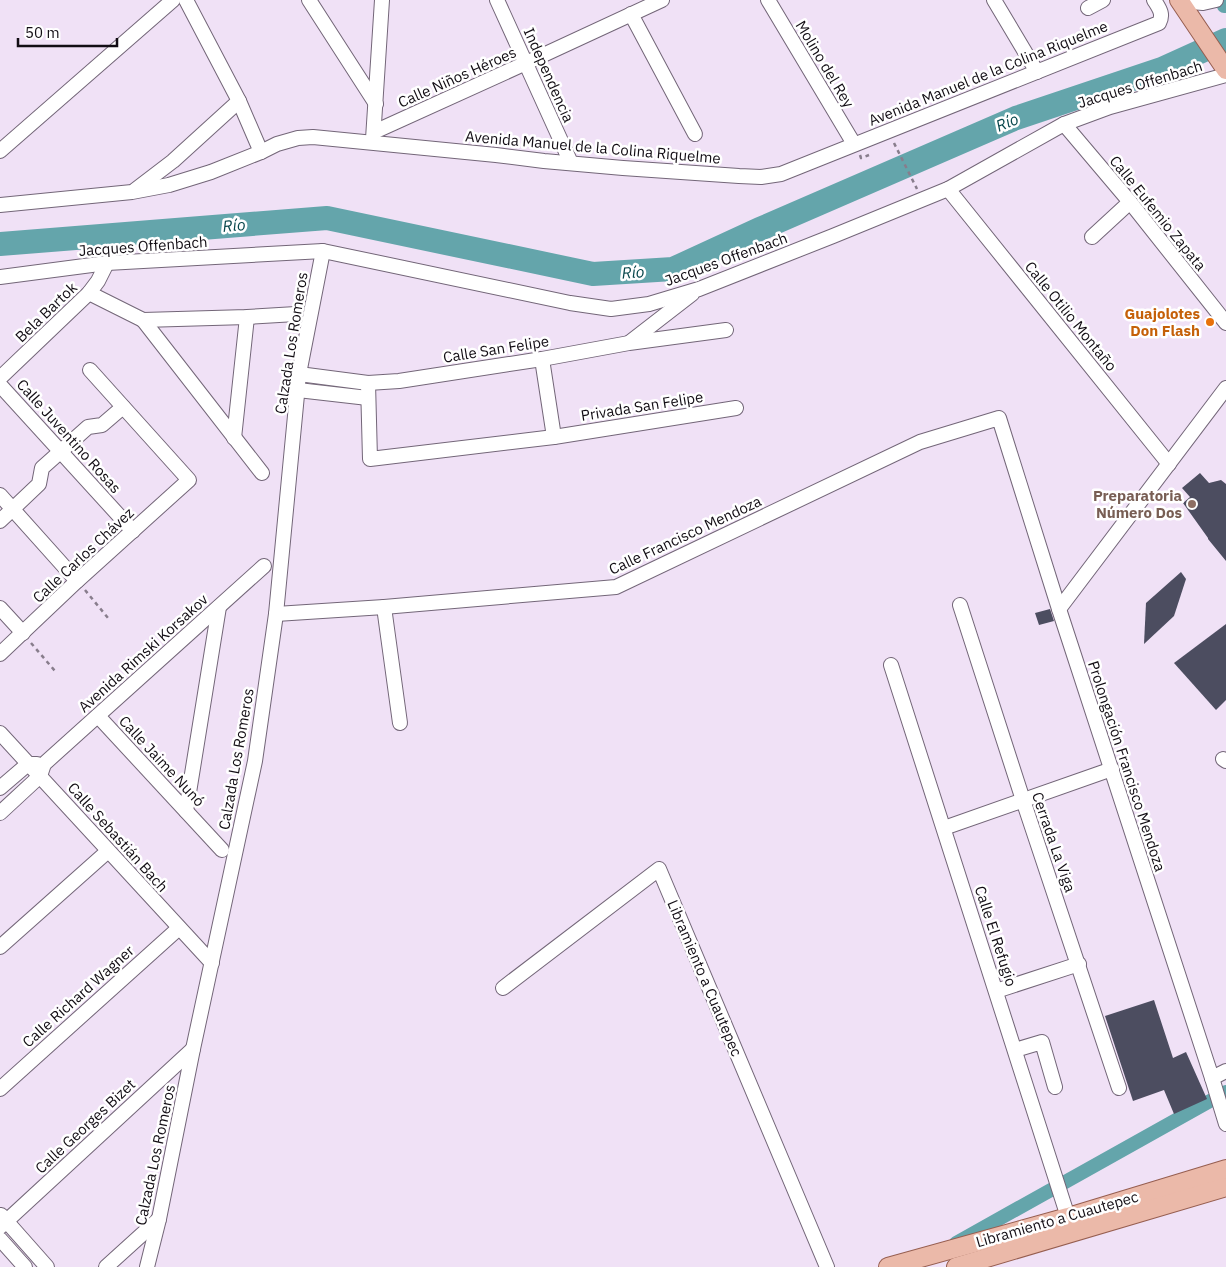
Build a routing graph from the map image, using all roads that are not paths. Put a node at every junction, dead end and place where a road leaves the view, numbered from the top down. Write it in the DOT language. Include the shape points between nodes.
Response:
graph roads {
  1 [pos="174,0"];
  2 [pos="186,0"];
  3 [pos="309,0"];
  4 [pos="382,0"];
  5 [pos="497,0"];
  6 [pos="662,0"];
  7 [pos="768,0"];
  8 [pos="994,0"];
  9 [pos="1103,0"];
  10 [pos="1154,0"];
  11 [pos="1216,0"];
  12 [pos="1182,4"];
  13 [pos="1088,8"];
  14 [pos="631,14"];
  15 [pos="526,63"];
  16 [pos="1225,70"];
  17 [pos="1037,72"];
  18 [pos="239,102"];
  19 [pos="376,104"];
  20 [pos="1064,124"];
  21 [pos="695,134"];
  22 [pos="373,138"];
  23 [pos="854,144"];
  24 [pos="0,151"];
  25 [pos="261,152"];
  26 [pos="571,163"];
  27 [pos="948,189"];
  28 [pos="132,192"];
  29 [pos="1130,202"];
  30 [pos="0,205"];
  31 [pos="1092,237"];
  32 [pos="322,250"];
  33 [pos="107,263"];
  34 [pos="0,277"];
  35 [pos="699,289"];
  36 [pos="89,293"];
  37 [pos="296,314"];
  38 [pos="247,317"];
  39 [pos="143,320"];
  40 [pos="1226,323"];
  41 [pos="726,330"];
  42 [pos="629,343"];
  43 [pos="542,358"];
  44 [pos="90,370"];
  45 [pos="299,374"];
  46 [pos="0,378"];
  47 [pos="368,383"];
  48 [pos="0,385"];
  49 [pos="1226,388"];
  50 [pos="298,390"];
  51 [pos="368,398"];
  52 [pos="123,407"];
  53 [pos="736,408"];
  54 [pos="999,418"];
  55 [pos="554,437"];
  56 [pos="234,438"];
  57 [pos="60,451"];
  58 [pos="1169,464"];
  59 [pos="262,473"];
  60 [pos="0,495"];
  61 [pos="13,509"];
  62 [pos="0,521"];
  63 [pos="133,531"];
  64 [pos="264,566"];
  65 [pos="77,581"];
  66 [pos="960,605"];
  67 [pos="219,607"];
  68 [pos="384,607"];
  69 [pos="0,608"];
  70 [pos="1058,609"];
  71 [pos="276,614"];
  72 [pos="23,633"];
  73 [pos="0,654"];
  74 [pos="891,665"];
  75 [pos="98,716"];
  76 [pos="400,723"];
  77 [pos="0,733"];
  78 [pos="28,764"];
  79 [pos="1112,769"];
  80 [pos="42,770"];
  81 [pos="0,788"];
  82 [pos="1023,800"];
  83 [pos="186,811"];
  84 [pos="0,813"];
  85 [pos="944,828"];
  86 [pos="222,850"];
  87 [pos="108,851"];
  88 [pos="179,928"];
  89 [pos="0,947"];
  90 [pos="212,963"];
  91 [pos="1078,964"];
  92 [pos="502,988"];
  93 [pos="996,991"];
  94 [pos="193,1049"];
  95 [pos="1015,1050"];
  96 [pos="1226,1071"];
  97 [pos="1212,1078"];
  98 [pos="1055,1088"];
  99 [pos="1119,1088"];
  100 [pos="0,1089"];
  101 [pos="1226,1124"];
  102 [pos="1226,1168"];
  103 [pos="1226,1187"];
  104 [pos="1068,1217"];
  105 [pos="2,1220"];
  106 [pos="159,1220"];
  107 [pos="0,1239"];
  108 [pos="898,1266"];
  109 [pos="25,1267"];
  110 [pos="47,1267"];
  111 [pos="106,1267"];
  112 [pos="147,1267"];
  113 [pos="827,1267"];
  114 [pos="956,1267"];
  1 -- 24 [label="street"];
  2 -- 18 [label="street"];
  3 -- 19 [label="street"];
  4 -- 19 [label="street"];
  5 -- 15 [label="street, Independencia"];
  6 -- 14 [label="street, Calle Niños Héroes"];
  7 -- 23 [label="street, Molino del Rey"];
  8 -- 17 [label="street"];
  9 -- 13 [label="street"];
  10 -- 17 [label="street, Avenida Manuel de la Colina Riquelme" via="1162,12 1159,23"];
  11 -- 12 [label="street"];
  12 -- 16 [label="main road"];
  14 -- 15 [label="street, Calle Niños Héroes"];
  14 -- 21 [label="street"];
  15 -- 22 [label="street, Calle Niños Héroes"];
  15 -- 26 [label="street, Independencia"];
  16 -- 20 [label="street, Jacques Offenbach"];
  17 -- 23 [label="street, Avenida Manuel de la Colina Riquelme"];
  18 -- 25 [label="street"];
  18 -- 28 [label="street" via="173,161"];
  19 -- 22 [label="street"];
  20 -- 27 [label="street, Jacques Offenbach"];
  20 -- 29 [label="street, Calle Eufemio Zapata"];
  22 -- 25 [label="street, Avenida Manuel de la Colina Riquelme" via="313,136 277,144"];
  22 -- 26 [label="street, Avenida Manuel de la Colina Riquelme"];
  23 -- 26 [label="street, Avenida Manuel de la Colina Riquelme" via="781,174 761,177"];
  25 -- 28 [label="street, Avenida Manuel de la Colina Riquelme" via="211,172"];
  27 -- 35 [label="street, Jacques Offenbach"];
  27 -- 58 [label="street, Calle Otilio Montaño"];
  28 -- 30 [label="street, Avenida Manuel de la Colina Riquelme"];
  29 -- 31 [label="street"];
  29 -- 40 [label="street, Calle Eufemio Zapata"];
  32 -- 33 [label="street, Jacques Offenbach"];
  32 -- 35 [label="street, Jacques Offenbach" via="611,309 649,304"];
  32 -- 45 [label="street, Calzada Los Romeros"];
  33 -- 34 [label="street, Jacques Offenbach"];
  33 -- 36 [label="street, Bela Bartok"];
  35 -- 42 [label="street"];
  36 -- 39 [label="street"];
  36 -- 46 [label="street, Bela Bartok"];
  37 -- 38 [label="street"];
  38 -- 39 [label="street"];
  38 -- 56 [label="street"];
  39 -- 56 [label="street"];
  41 -- 42 [label="street"];
  42 -- 43 [label="street, Calle San Felipe"];
  43 -- 47 [label="street, Calle San Felipe"];
  43 -- 55 [label="street"];
  44 -- 52 [label="street"];
  45 -- 47 [label="street, Calle San Felipe"];
  45 -- 50 [label="street, Calzada Los Romeros"];
  47 -- 51 [label="street"];
  48 -- 57 [label="street, Calle Juventino Rosas"];
  49 -- 58 [label="street"];
  50 -- 51 [label="street"];
  50 -- 71 [label="street, Calzada Los Romeros"];
  51 -- 55 [label="street" via="370,459"];
  52 -- 57 [label="street" via="102,425 88,427"];
  52 -- 63 [label="street, Calle Carlos Chávez" via="189,480"];
  53 -- 55 [label="street, Privada San Felipe"];
  54 -- 68 [label="street, Calle Francisco Mendoza" via="920,442 616,587"];
  54 -- 70 [label="street, Prolongación Francisco Mendoza"];
  56 -- 59 [label="street"];
  57 -- 61 [label="street" via="42,468 39,484"];
  57 -- 63 [label="street, Calle Juventino Rosas"];
  58 -- 70 [label="street"];
  60 -- 61 [label="street"];
  61 -- 62 [label="street"];
  61 -- 65 [label="street"];
  63 -- 65 [label="street, Calle Carlos Chávez"];
  64 -- 67 [label="street, Avenida Rimski Korsakov"];
  65 -- 72 [label="street, Calle Carlos Chávez"];
  66 -- 82 [label="street, Cerrada La Viga"];
  67 -- 75 [label="street, Avenida Rimski Korsakov"];
  67 -- 83 [label="street"];
  68 -- 71 [label="street, Calle Francisco Mendoza"];
  68 -- 76 [label="street"];
  69 -- 72 [label="street"];
  70 -- 79 [label="street, Prolongación Francisco Mendoza"];
  71 -- 90 [label="street, Calzada Los Romeros" via="255,761"];
  72 -- 73 [label="street, Calle Carlos Chávez"];
  74 -- 85 [label="street, Calle El Refugio"];
  75 -- 80 [label="street, Avenida Rimski Korsakov"];
  75 -- 83 [label="street, Calle Jaime Nunó"];
  77 -- 78 [label="street, Calle Sebastián Bach"];
  78 -- 80 [label="street, Calle Sebastián Bach"];
  78 -- 81 [label="street"];
  79 -- 82 [label="street"];
  79 -- 97 [label="street, Prolongación Francisco Mendoza"];
  80 -- 84 [label="street, Avenida Rimski Korsakov"];
  80 -- 87 [label="street, Calle Sebastián Bach"];
  82 -- 85 [label="street"];
  82 -- 91 [label="street, Cerrada La Viga"];
  83 -- 86 [label="street, Calle Jaime Nunó"];
  85 -- 93 [label="street, Calle El Refugio"];
  87 -- 88 [label="street, Calle Sebastián Bach"];
  87 -- 89 [label="street"];
  88 -- 90 [label="street, Calle Sebastián Bach"];
  88 -- 100 [label="street, Calle Richard Wagner"];
  90 -- 94 [label="street, Calzada Los Romeros"];
  91 -- 93 [label="street"];
  91 -- 99 [label="street, Cerrada La Viga"];
  92 -- 113 [label="street, Libramiento a Cuautepec" via="659,869"];
  93 -- 95 [label="street, Calle El Refugio"];
  94 -- 105 [label="street, Calle Georges Bizet"];
  94 -- 106 [label="street, Calzada Los Romeros"];
  95 -- 98 [label="street" via="1042,1042"];
  95 -- 104 [label="street, Calle El Refugio"];
  96 -- 97 [label="street"];
  97 -- 101 [label="street, Prolongación Francisco Mendoza"];
  102 -- 104 [label="main road, Libramiento a Cuautepec"];
  103 -- 114 [label="main road, Libramiento a Cuautepec"];
  104 -- 108 [label="main road, Libramiento a Cuautepec"];
  105 -- 110 [label="street"];
  106 -- 111 [label="street"];
  106 -- 112 [label="street, Calzada Los Romeros"];
  107 -- 109 [label="street"];
}
